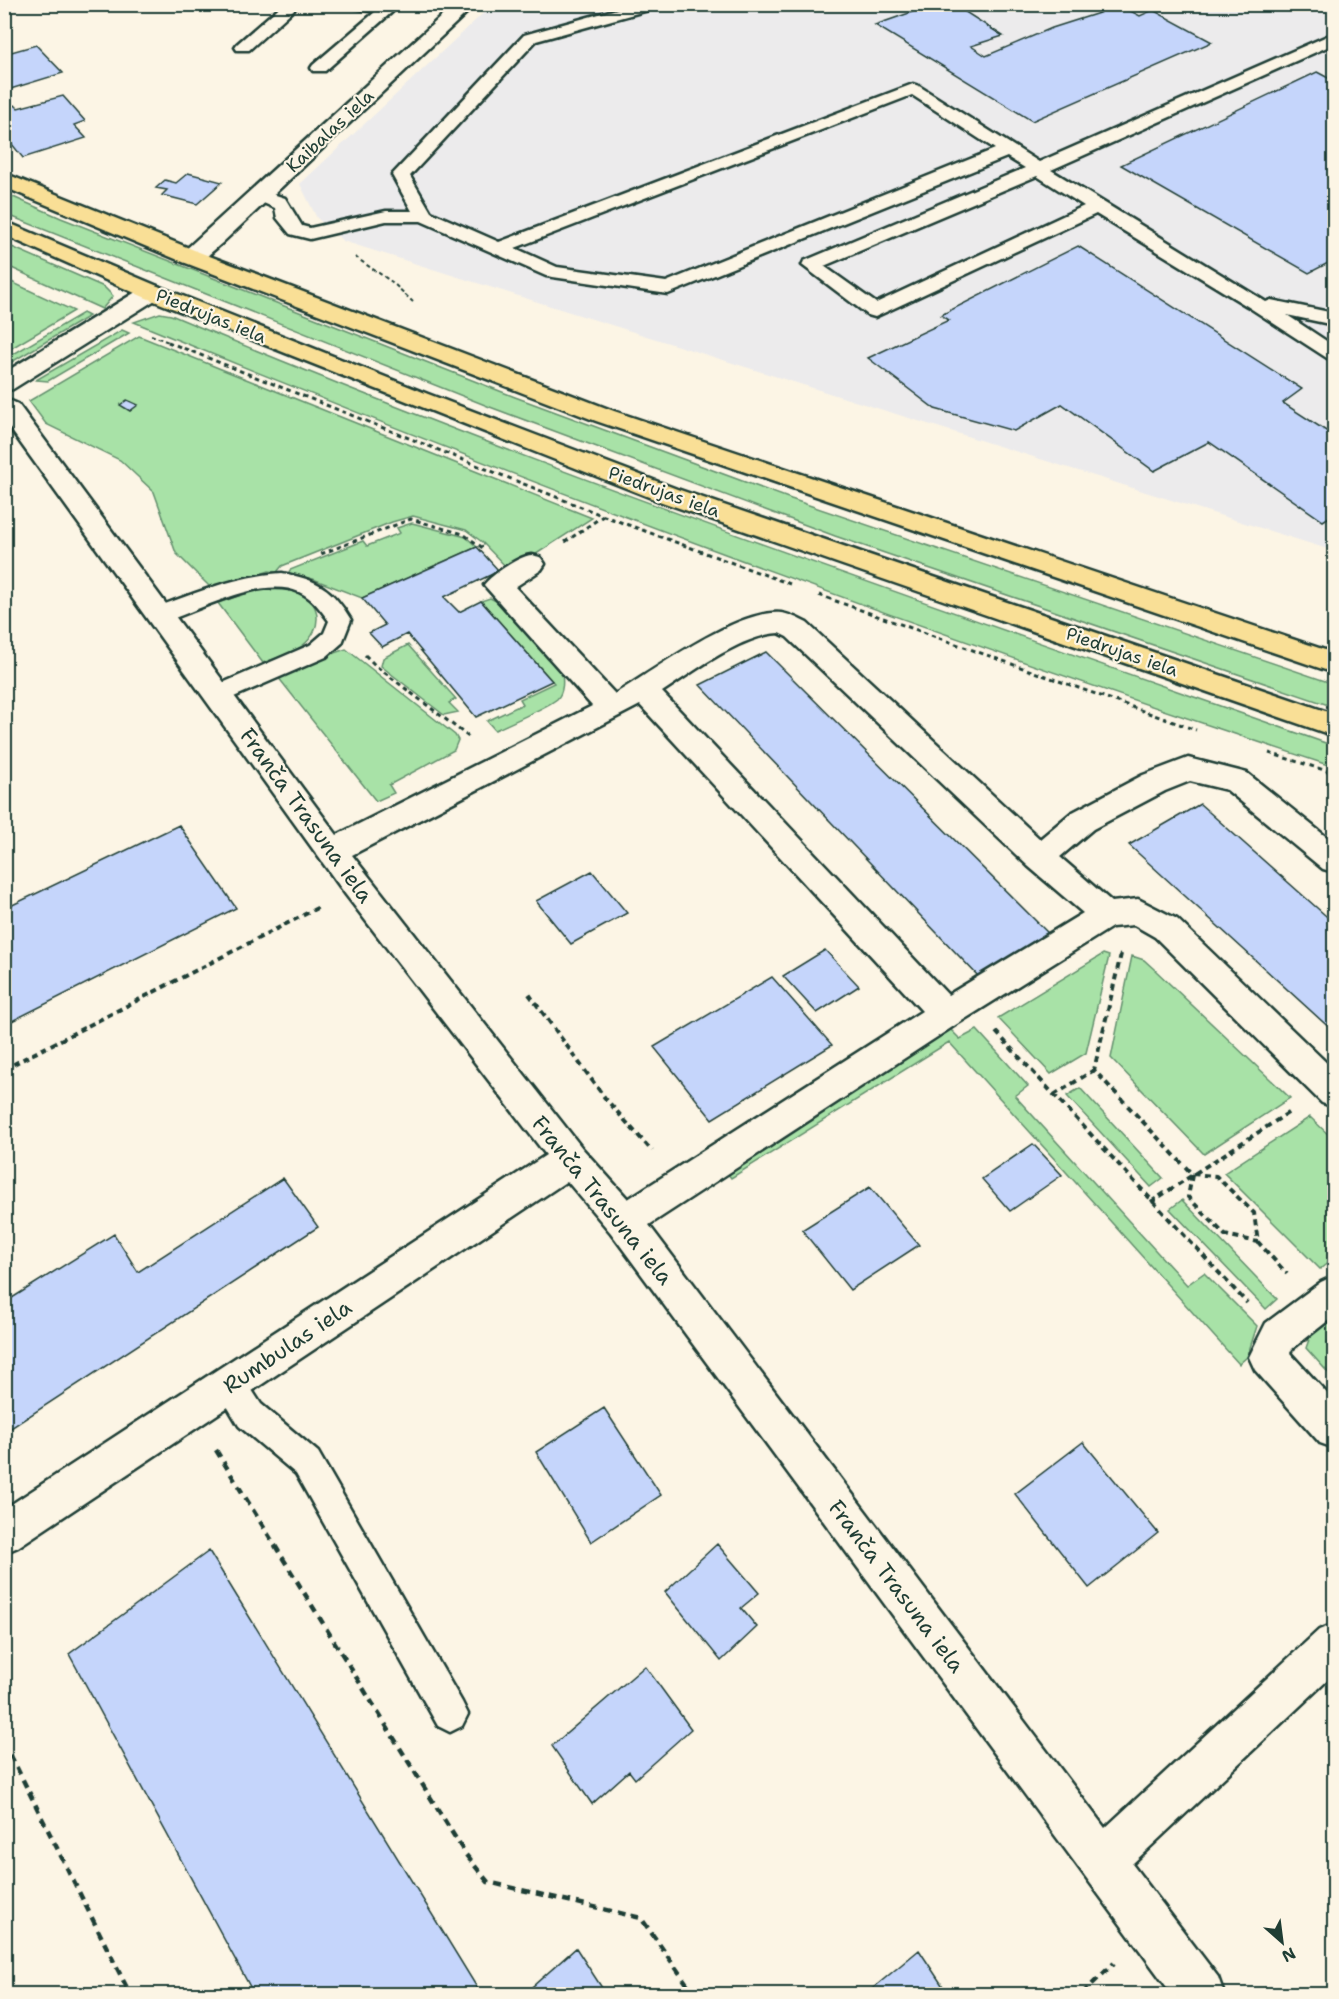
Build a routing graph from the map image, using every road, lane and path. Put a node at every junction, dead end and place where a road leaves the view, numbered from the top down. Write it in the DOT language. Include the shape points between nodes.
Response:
graph roads {
  1 [pos="293,4"];
  2 [pos="467,4"];
  3 [pos="654,4"];
  4 [pos="361,5"];
  5 [pos="1335,38"];
  6 [pos="243,47"];
  7 [pos="319,68"];
  8 [pos="1009,150"];
  9 [pos="1038,170"];
  10 [pos="4,179"];
  11 [pos="260,195"];
  12 [pos="1097,207"];
  13 [pos="424,216"];
  14 [pos="4,227"];
  15 [pos="310,234"];
  16 [pos="499,248"];
  17 [pos="191,257"];
  18 [pos="152,292"];
  19 [pos="1254,302"];
  20 [pos="415,304"];
  21 [pos="1335,320"];
  22 [pos="1335,354"];
  23 [pos="4,384"];
  24 [pos="4,406"];
  25 [pos="604,516"];
  26 [pos="521,571"];
  27 [pos="280,580"];
  28 [pos="160,615"];
  29 [pos="334,637"];
  30 [pos="1335,663"];
  31 [pos="644,691"];
  32 [pos="219,694"];
  33 [pos="612,709"];
  34 [pos="1335,726"];
  35 [pos="477,744"];
  36 [pos="333,851"];
  37 [pos="1039,857"];
  38 [pos="1335,860"];
  39 [pos="319,907"];
  40 [pos="1098,920"];
  41 [pos="529,993"];
  42 [pos="955,1008"];
  43 [pos="4,1069"];
  44 [pos="1094,1070"];
  45 [pos="1332,1089"];
  46 [pos="1054,1095"];
  47 [pos="570,1159"];
  48 [pos="1192,1174"];
  49 [pos="680,1183"];
  50 [pos="1151,1202"];
  51 [pos="624,1221"];
  52 [pos="1258,1242"];
  53 [pos="1326,1300"];
  54 [pos="1280,1336"];
  55 [pos="230,1384"];
  56 [pos="1335,1429"];
  57 [pos="4,1533"];
  58 [pos="1335,1645"];
  59 [pos="450,1714"];
  60 [pos="4,1742"];
  61 [pos="1103,1861"];
  62 [pos="130,1995"];
  63 [pos="1201,1995"];
  1 -- 6 [label="lane"];
  2 -- 11 [label="street, Kaibalas iela"];
  3 -- 13 [label="lane" via="530,38 401,175"];
  4 -- 7 [label="lane" via="387,9"];
  5 -- 9 [label="lane"];
  8 -- 9 [label="lane"];
  8 -- 16 [label="lane" via="668,288 553,272"];
  8 -- 16 [label="lane" via="913,89"];
  9 -- 12 [label="lane"];
  9 -- 12 [label="lane" via="812,265 875,311"];
  10 -- 17 [label="main road"];
  11 -- 15 [label="lane" via="281,202 286,218 296,230"];
  11 -- 17 [label="street, Kaibalas iela"];
  12 -- 19 [label="lane"];
  13 -- 15 [label="lane" via="386,216"];
  13 -- 16 [label="lane"];
  14 -- 18 [label="main road, Piedrujas iela"];
  15 -- 20 [label="path" via="337,244 392,282"];
  17 -- 30 [label="main road" via="604,416"];
  18 -- 23 [label="street"];
  18 -- 34 [label="main road, Piedrujas iela" via="668,495"];
  19 -- 21 [label="lane"];
  19 -- 22 [label="lane"];
  24 -- 28 [label="street, Franča Trasuna iela"];
  25 -- 26 [label="path"];
  26 -- 27 [label="path" via="463,534 411,519 286,568"];
  26 -- 33 [label="street" via="498,585"];
  27 -- 28 [label="lane" via="255,581"];
  27 -- 29 [label="lane" via="306,585 323,594 340,620"];
  28 -- 32 [label="street, Franča Trasuna iela"];
  29 -- 32 [label="lane" via="318,651"];
  29 -- 35 [label="path" via="354,644 376,666"];
  31 -- 33 [label="street"];
  31 -- 37 [label="street" via="683,663 757,627 780,623 797,630"];
  31 -- 42 [label="street"];
  32 -- 36 [label="street, Franča Trasuna iela"];
  33 -- 36 [label="street"];
  36 -- 47 [label="street, Franča Trasuna iela"];
  37 -- 38 [label="street" via="1082,821 1188,769 1236,781"];
  37 -- 40 [label="street"];
  39 -- 43 [label="path"];
  40 -- 42 [label="street"];
  40 -- 44 [label="path" via="1121,954"];
  40 -- 45 [label="street" via="1138,912 1166,928"];
  41 -- 49 [label="path" via="606,1098"];
  42 -- 46 [label="path"];
  42 -- 49 [label="street"];
  44 -- 46 [label="path"];
  44 -- 48 [label="path"];
  45 -- 48 [label="path"];
  46 -- 50 [label="path"];
  47 -- 51 [label="street, Franča Trasuna iela"];
  47 -- 55 [label="street, Rumbulas iela"];
  48 -- 50 [label="path"];
  48 -- 52 [label="path" via="1216,1176 1254,1214"];
  48 -- 52 [label="path" via="1188,1197 1225,1235"];
  49 -- 51 [label="street"];
  50 -- 54 [label="path"];
  51 -- 61 [label="street, Franča Trasuna iela"];
  52 -- 53 [label="path"];
  53 -- 54 [label="street"];
  54 -- 56 [label="street" via="1268,1357"];
  55 -- 57 [label="street, Rumbulas iela"];
  55 -- 59 [label="lane" via="250,1415 307,1463"];
  58 -- 61 [label="street"];
  60 -- 62 [label="path"];
  61 -- 63 [label="street, Franča Trasuna iela"];
}
